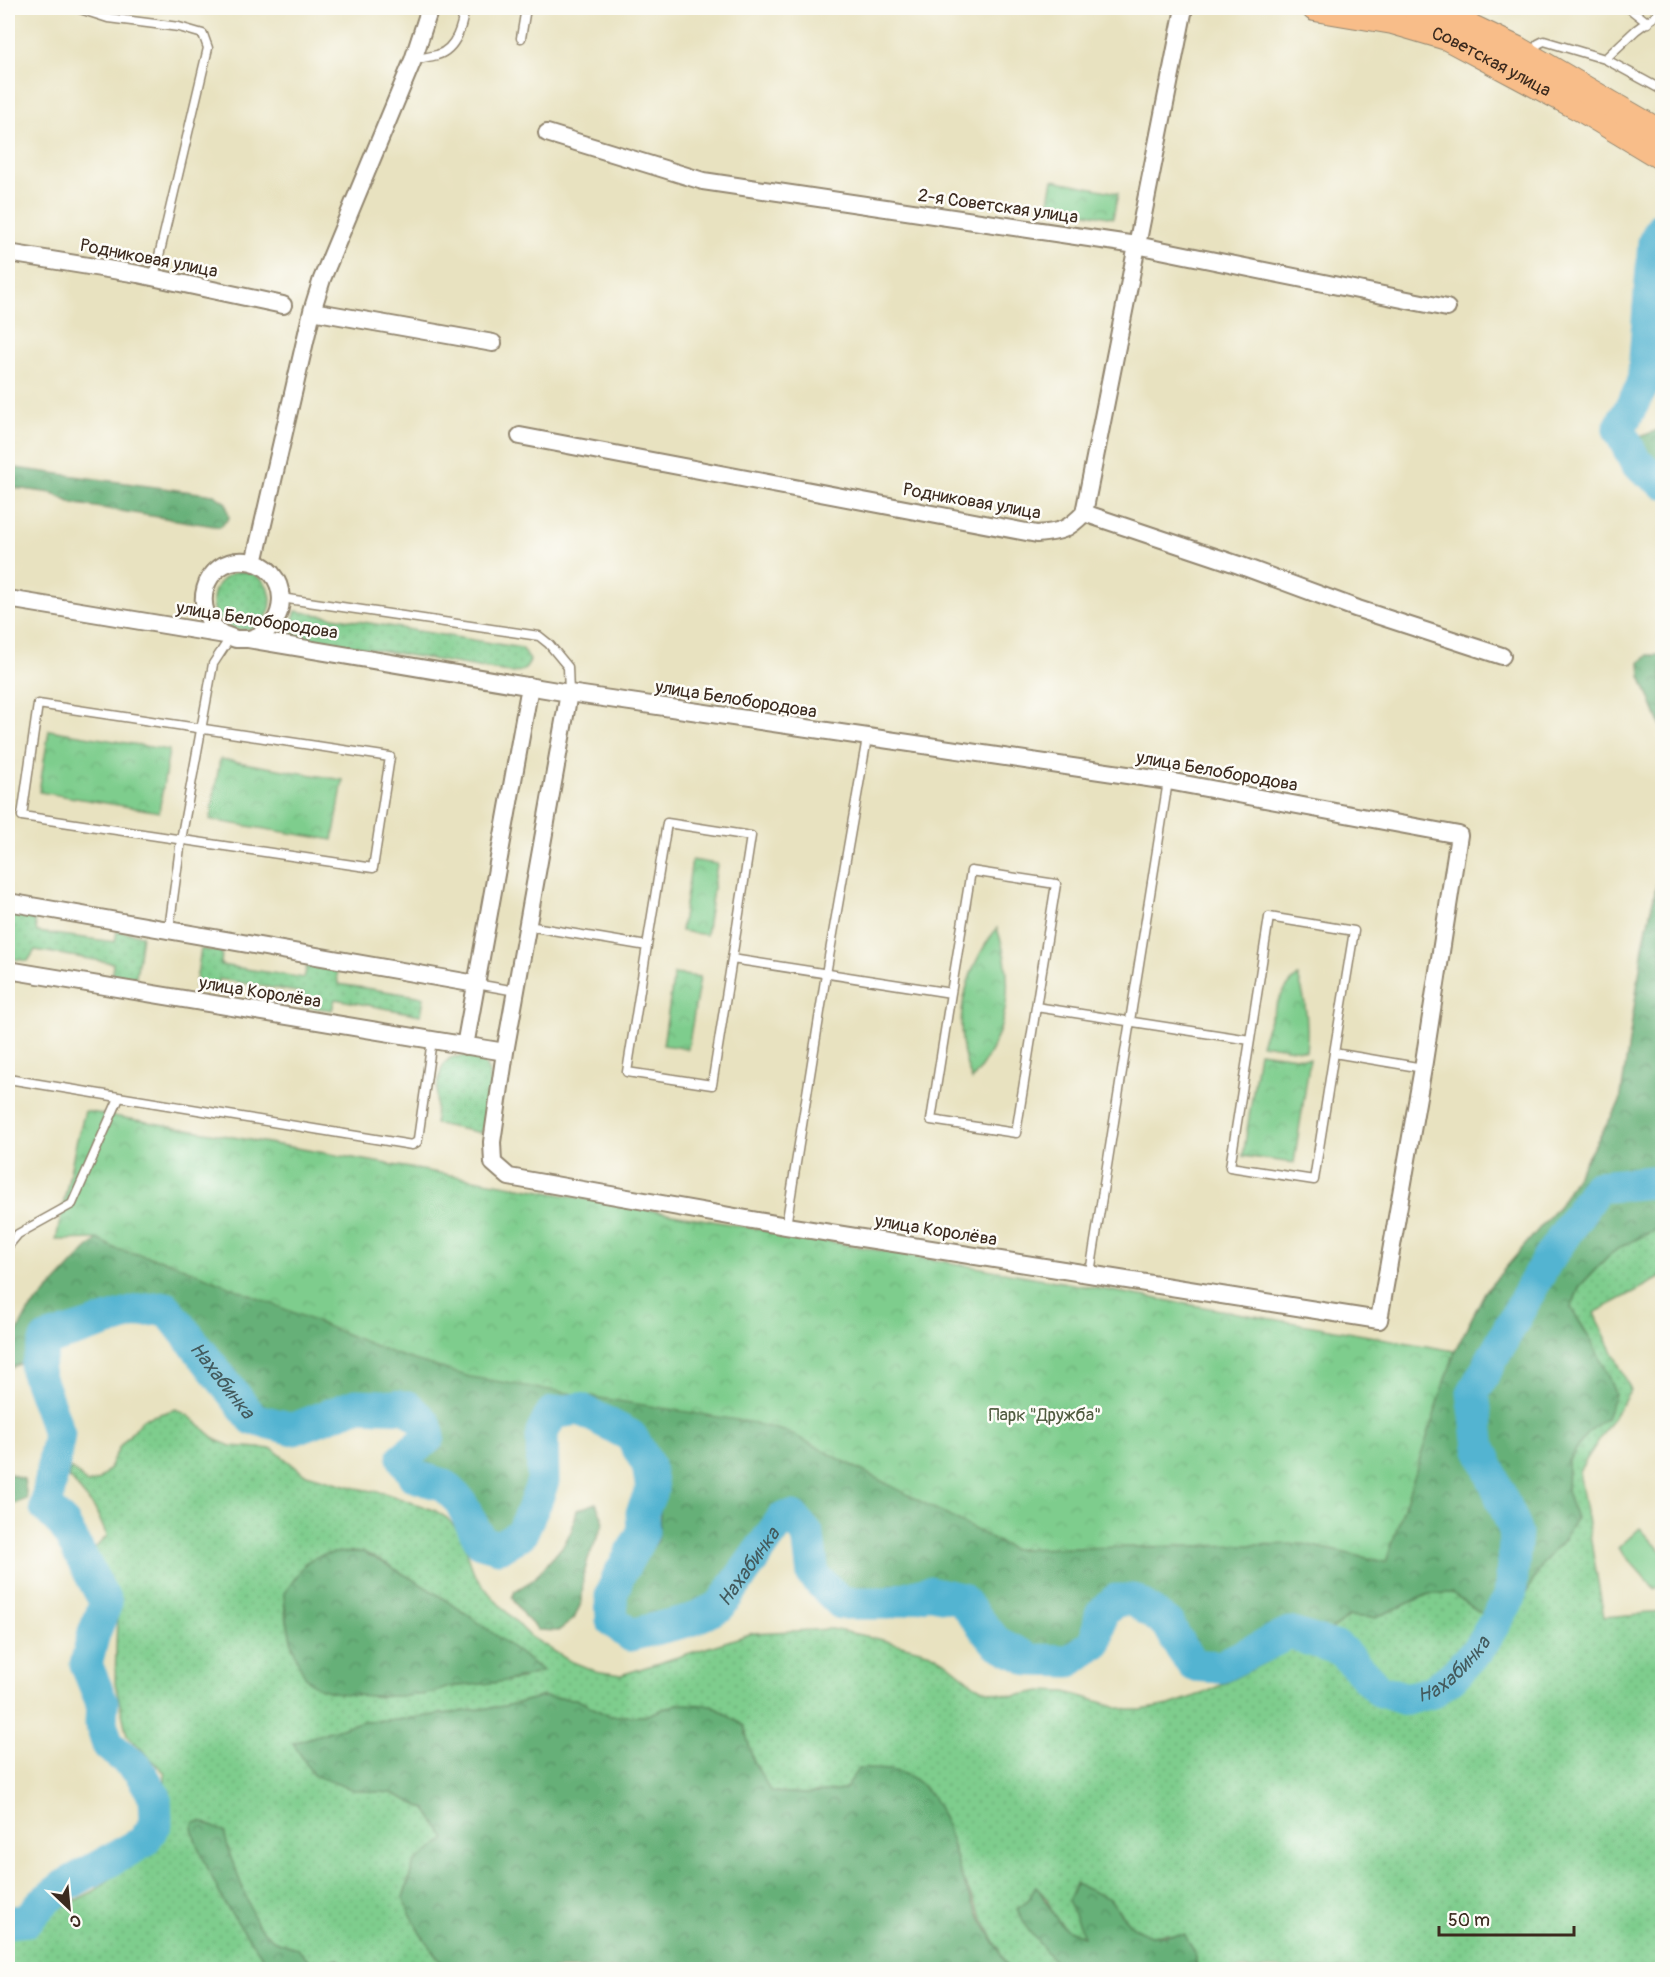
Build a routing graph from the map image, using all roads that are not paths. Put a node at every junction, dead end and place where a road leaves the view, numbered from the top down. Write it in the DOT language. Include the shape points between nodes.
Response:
graph roads {
  1 [pos="77,8"];
  2 [pos="430,8"];
  3 [pos="465,8"];
  4 [pos="526,8"];
  5 [pos="1184,8"];
  6 [pos="1315,8"];
  7 [pos="1415,8"];
  8 [pos="1629,8"];
  9 [pos="1662,11"];
  10 [pos="1648,23"];
  11 [pos="521,38"];
  12 [pos="1531,57"];
  13 [pos="1605,59"];
  14 [pos="413,60"];
  15 [pos="1662,90"];
  16 [pos="547,133"];
  17 [pos="1660,148"];
  18 [pos="1136,245"];
  19 [pos="8,253"];
  20 [pos="154,277"];
  21 [pos="283,305"];
  22 [pos="1447,308"];
  23 [pos="312,311"];
  24 [pos="493,344"];
  25 [pos="519,436"];
  26 [pos="1084,513"];
  27 [pos="254,563"];
  28 [pos="281,598"];
  29 [pos="8,599"];
  30 [pos="227,636"];
  31 [pos="248,639"];
  32 [pos="1502,656"];
  33 [pos="530,686"];
  34 [pos="569,693"];
  35 [pos="202,729"];
  36 [pos="867,738"];
  37 [pos="1168,781"];
  38 [pos="181,840"];
  39 [pos="8,902"];
  40 [pos="528,926"];
  41 [pos="169,929"];
  42 [pos="647,946"];
  43 [pos="732,959"];
  44 [pos="8,970"];
  45 [pos="826,974"];
  46 [pos="476,984"];
  47 [pos="516,991"];
  48 [pos="951,993"];
  49 [pos="1036,1006"];
  50 [pos="1130,1021"];
  51 [pos="432,1040"];
  52 [pos="1250,1040"];
  53 [pos="465,1046"];
  54 [pos="506,1053"];
  55 [pos="1334,1053"];
  56 [pos="1424,1068"];
  57 [pos="8,1078"];
  58 [pos="119,1098"];
  59 [pos="786,1226"];
  60 [pos="8,1246"];
  61 [pos="1090,1274"];
  1 -- 20 [label="lane" via="108,18 203,34 208,48"];
  2 -- 14 [label="street"];
  3 -- 14 [label="lane" via="455,42 440,54"];
  4 -- 11 [label="lane"];
  5 -- 18 [label="street"];
  6 -- 17 [label="main road, Советская улица" via="1393,21 1447,37"];
  7 -- 12 [label="main road, Советская улица" via="1455,20"];
  8 -- 10 [label="lane"];
  9 -- 10 [label="lane"];
  10 -- 13 [label="lane"];
  12 -- 13 [label="lane" via="1544,41"];
  12 -- 17 [label="main road, Советская улица"];
  13 -- 15 [label="lane"];
  14 -- 23 [label="street"];
  16 -- 18 [label="street, 2-я Советская улица" via="703,181"];
  18 -- 22 [label="street, 2-я Советская улица"];
  18 -- 26 [label="street"];
  19 -- 20 [label="street, Родниковая улица"];
  20 -- 21 [label="street, Родниковая улица"];
  23 -- 24 [label="street"];
  23 -- 27 [label="street"];
  25 -- 26 [label="street, Родниковая улица" via="1037,534 1059,532"];
  26 -- 32 [label="street"];
  27 -- 28 [label="street" via="271,573"];
  27 -- 30 [label="street" via="227,564 207,583 203,603 206,616"];
  28 -- 31 [label="street" via="275,622 266,632"];
  28 -- 34 [label="lane" via="539,636 568,667"];
  29 -- 30 [label="street, улица Белобородова"];
  30 -- 31 [label="street, улица Белобородова"];
  30 -- 35 [label="lane" via="213,664"];
  31 -- 33 [label="street, улица Белобородова"];
  33 -- 34 [label="street, улица Белобородова"];
  33 -- 46 [label="street"];
  34 -- 36 [label="street, улица Белобородова"];
  34 -- 40 [label="street"];
  35 -- 38 [label="lane"];
  35 -- 38 [label="lane" via="38,704 22,816"];
  35 -- 38 [label="lane" via="390,757 373,868"];
  36 -- 37 [label="street, улица Белобородова"];
  36 -- 45 [label="lane"];
  37 -- 50 [label="lane"];
  37 -- 56 [label="street, улица Белобородова" via="1459,835"];
  38 -- 41 [label="lane"];
  39 -- 41 [label="street"];
  40 -- 42 [label="lane"];
  40 -- 47 [label="street"];
  41 -- 46 [label="street"];
  42 -- 43 [label="lane" via="667,823 751,836"];
  42 -- 43 [label="lane" via="627,1072 701,1084 712,1085"];
  43 -- 45 [label="lane"];
  44 -- 51 [label="street, улица Королёва"];
  45 -- 48 [label="lane"];
  45 -- 59 [label="lane"];
  46 -- 47 [label="lane"];
  46 -- 53 [label="street"];
  47 -- 54 [label="street"];
  48 -- 49 [label="lane" via="971,871 1056,884"];
  48 -- 49 [label="lane" via="932,1120 1016,1133"];
  49 -- 50 [label="lane"];
  50 -- 52 [label="lane"];
  50 -- 61 [label="lane"];
  51 -- 53 [label="street, улица Королёва"];
  51 -- 58 [label="lane" via="418,1139 412,1144"];
  52 -- 55 [label="lane" via="1269,917 1354,931"];
  52 -- 55 [label="lane" via="1230,1167 1314,1180"];
  53 -- 54 [label="street, улица Королёва"];
  54 -- 59 [label="street, улица Королёва" via="492,1142 493,1163 509,1177"];
  55 -- 56 [label="lane"];
  56 -- 61 [label="street, улица Королёва" via="1379,1320"];
  57 -- 58 [label="lane"];
  58 -- 60 [label="lane" via="72,1204 18,1234"];
  59 -- 61 [label="street, улица Королёва"];
}
